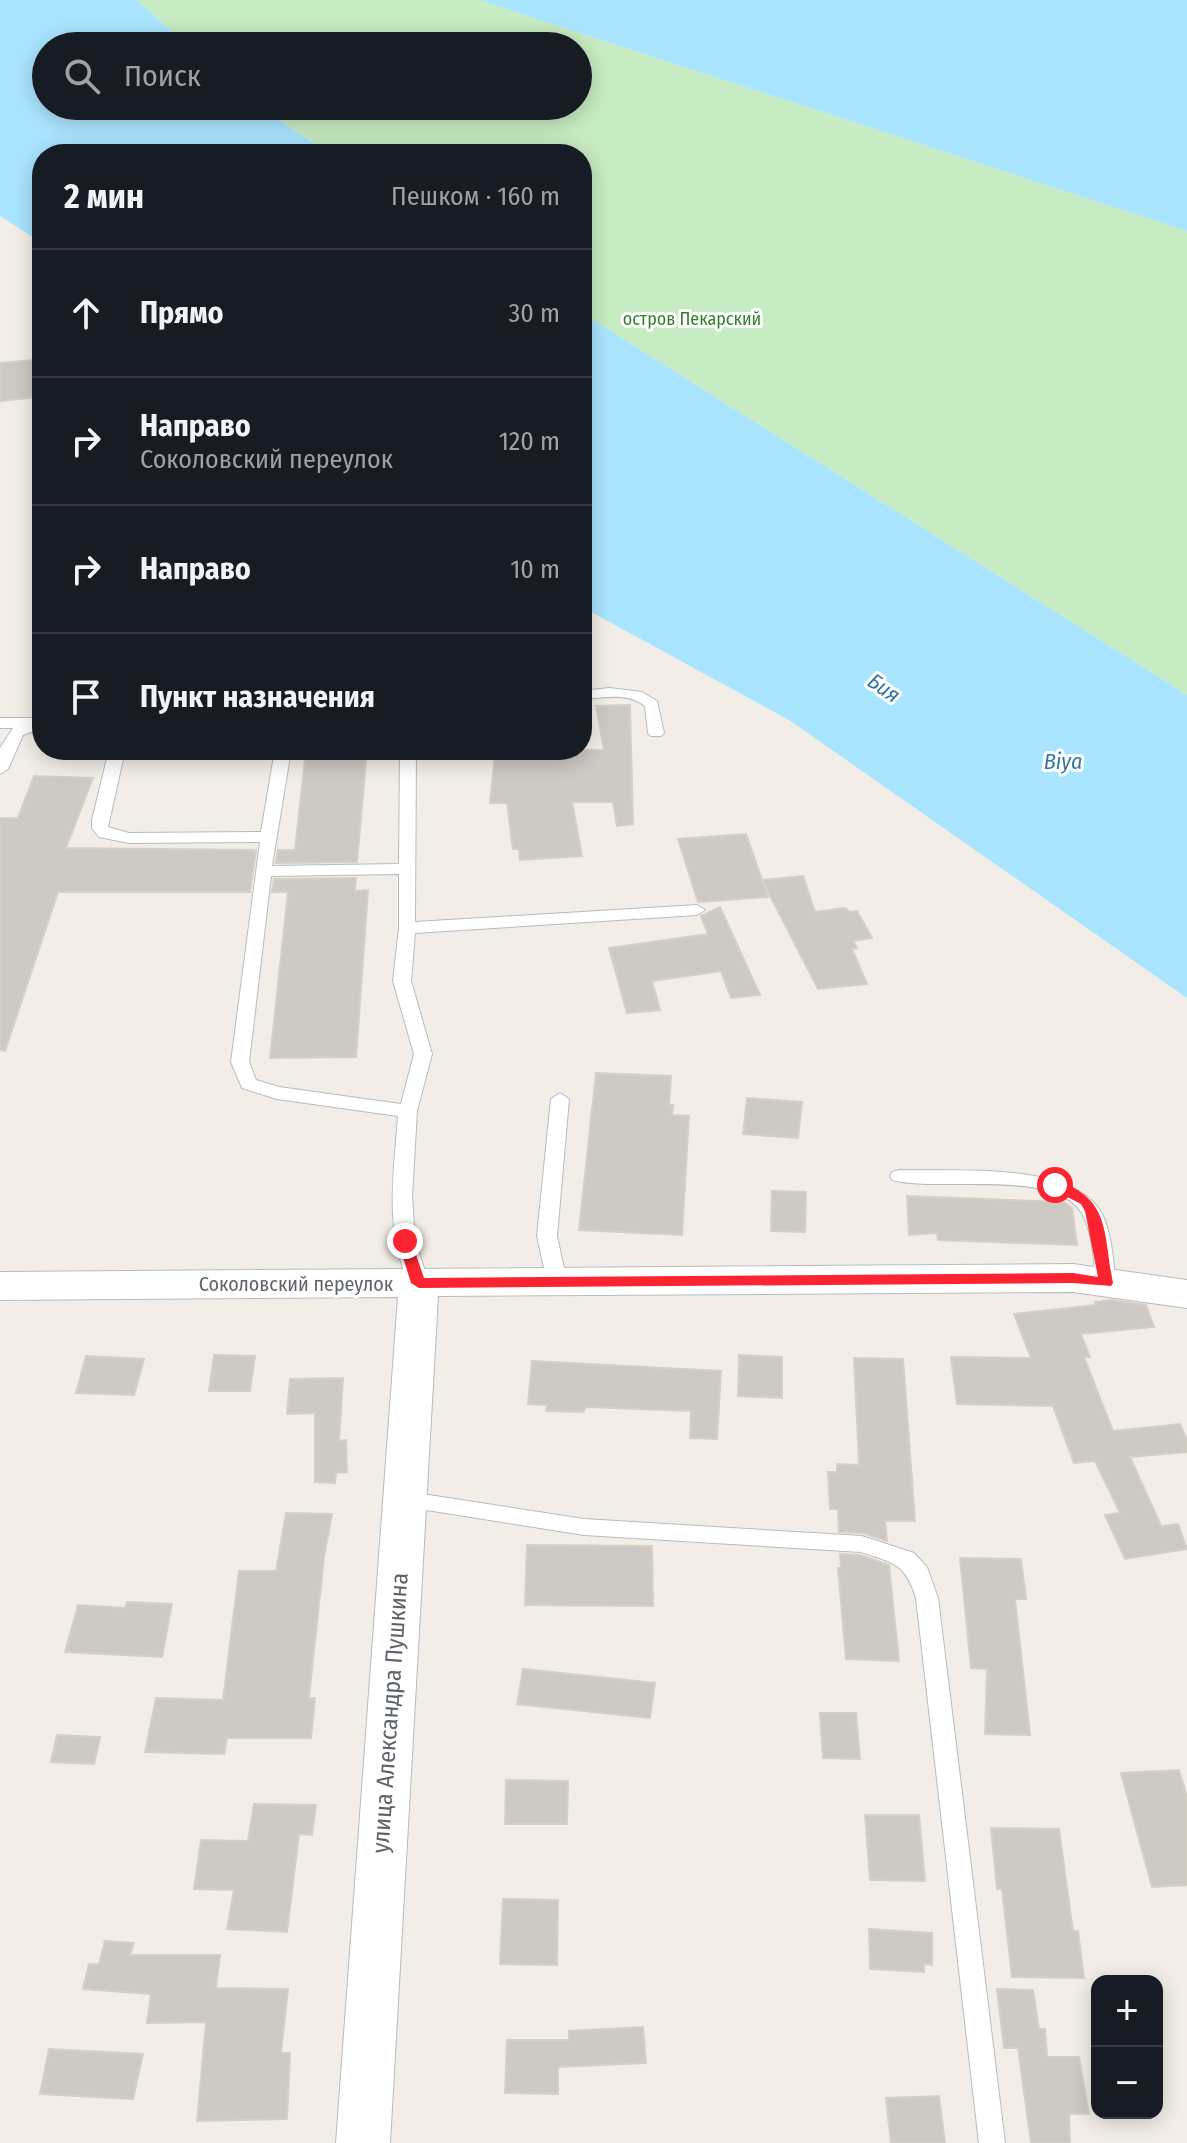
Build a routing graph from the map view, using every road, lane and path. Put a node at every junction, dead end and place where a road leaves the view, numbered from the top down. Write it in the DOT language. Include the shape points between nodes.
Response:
graph roads {
  1 [pos="592,695"];
  2 [pos="0,723"];
  3 [pos="25,724"];
  4 [pos="32,724"];
  5 [pos="656,733"];
  6 [pos="115,760"];
  7 [pos="281,760"];
  8 [pos="408,760"];
  9 [pos="0,769"];
  10 [pos="269,837"];
  11 [pos="405,869"];
  12 [pos="263,871"];
  13 [pos="697,910"];
  14 [pos="407,928"];
  15 [pos="560,1099"];
  16 [pos="408,1111"];
  17 [pos="899,1176"];
  18 [pos="1090,1280"];
  19 [pos="557,1282"];
  20 [pos="419,1283"];
  21 [pos="0,1286"];
  22 [pos="1187,1294"];
  23 [pos="403,1499"];
  24 [pos="363,2143"];
  25 [pos="992,2143"];
  1 -- 5 [label="lane" via="642,696 652,704"];
  2 -- 3 [label="lane"];
  3 -- 4 [label="lane"];
  3 -- 9 [label="lane" via="12,737"];
  6 -- 10 [label="lane" via="100,820 105,834"];
  7 -- 10 [label="lane"];
  8 -- 11 [label="lane"];
  10 -- 12 [label="lane"];
  11 -- 12 [label="lane"];
  11 -- 14 [label="lane"];
  12 -- 16 [label="lane" via="240,1062 248,1084 277,1093"];
  13 -- 14 [label="lane"];
  14 -- 16 [label="lane" via="402,981 423,1054"];
  15 -- 19 [label="lane" via="547,1236"];
  16 -- 20 [label="lane" via="403,1219"];
  17 -- 18 [label="lane" via="1035,1181 1075,1194 1092,1210"];
  18 -- 19 [label="street, Соколовский переулок"];
  18 -- 22 [label="street, Соколовский переулок"];
  19 -- 20 [label="street, Соколовский переулок"];
  20 -- 21 [label="street, Соколовский переулок"];
  20 -- 23 [label="street, улица Александра Пушкина"];
  23 -- 24 [label="street, улица Александра Пушкина"];
  23 -- 25 [label="lane" via="584,1527 862,1544 906,1559 919,1573 927,1598"];
}
